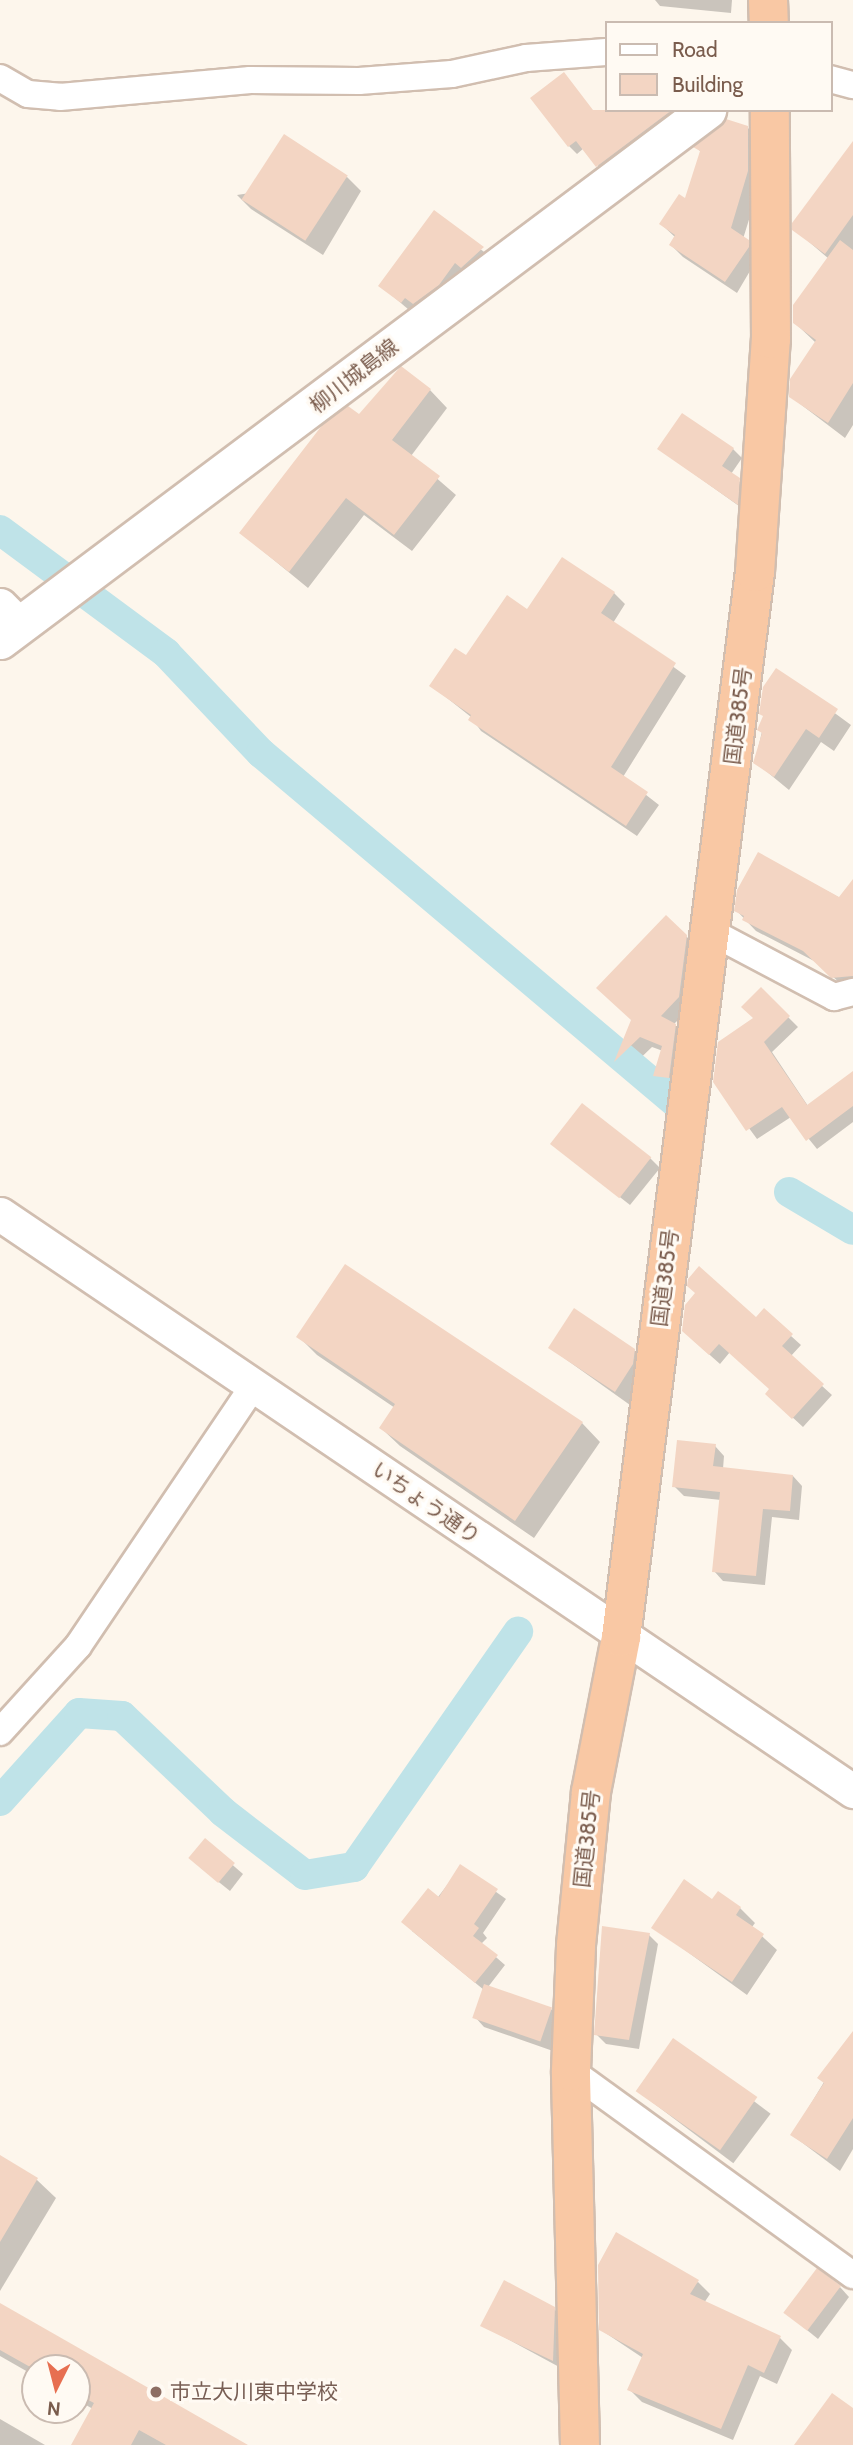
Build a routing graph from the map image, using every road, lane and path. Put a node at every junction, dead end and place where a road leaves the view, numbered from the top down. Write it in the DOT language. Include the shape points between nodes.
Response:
graph roads {
  1 [pos="768,0"];
  2 [pos="769,21"];
  3 [pos="604,52"];
  4 [pos="0,78"];
  5 [pos="832,80"];
  6 [pos="853,85"];
  7 [pos="704,112"];
  8 [pos="770,112"];
  9 [pos="7,623"];
  10 [pos="713,933"];
  11 [pos="853,992"];
  12 [pos="0,1214"];
  13 [pos="254,1385"];
  14 [pos="621,1637"];
  15 [pos="0,1732"];
  16 [pos="853,1791"];
  17 [pos="571,2071"];
  18 [pos="853,2275"];
  19 [pos="580,2445"];
  1 -- 2 [label="highway"];
  3 -- 4 [label="street" via="526,58 452,74 359,81 250,80 60,97 27,94"];
  5 -- 6 [label="street"];
  7 -- 9 [label="main road, 柳川城島線" via="73,584"];
  8 -- 10 [label="highway, 国道385号" via="771,339 755,572"];
  10 -- 11 [label="street" via="834,996"];
  10 -- 14 [label="highway, 国道385号" via="685,1115"];
  12 -- 13 [label="street, いちょう通り"];
  13 -- 14 [label="street, いちょう通り"];
  13 -- 15 [label="street" via="78,1646"];
  14 -- 16 [label="street, いちょう通り"];
  14 -- 17 [label="highway, 国道385号" via="592,1792 576,1945"];
  17 -- 18 [label="street"];
  17 -- 19 [label="highway, 国道385号"];
}
